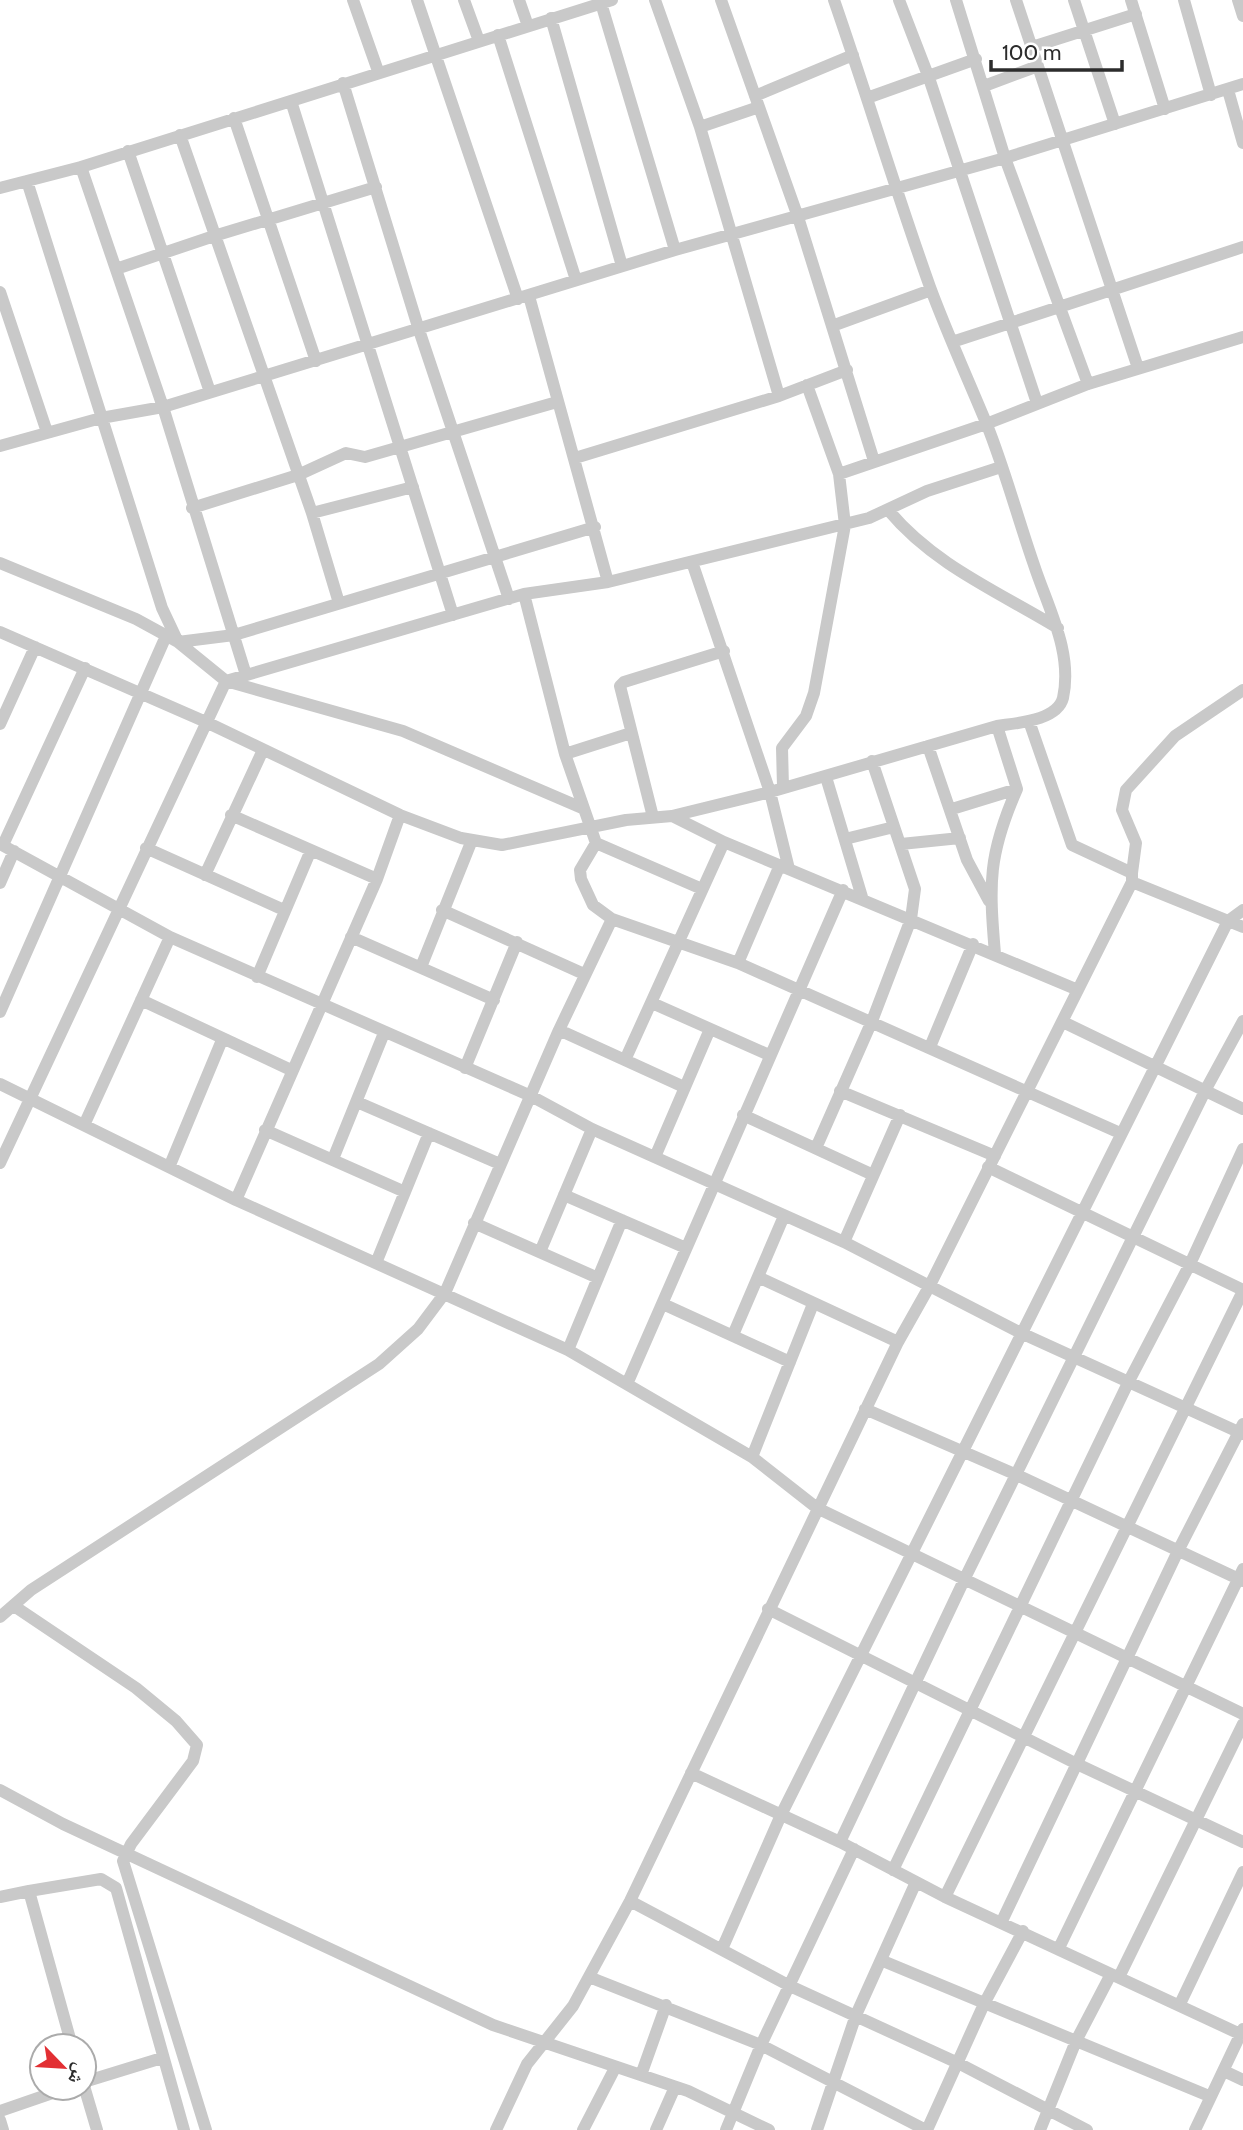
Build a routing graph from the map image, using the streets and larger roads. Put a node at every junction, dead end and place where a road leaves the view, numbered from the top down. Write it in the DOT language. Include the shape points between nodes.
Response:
graph roads {
  1 [pos="353,0"];
  2 [pos="417,0"];
  3 [pos="464,0"];
  4 [pos="519,0"];
  5 [pos="655,0"];
  6 [pos="721,0"];
  7 [pos="834,0"];
  8 [pos="899,0"];
  9 [pos="956,0"];
  10 [pos="1016,0"];
  11 [pos="1074,0"];
  12 [pos="1130,0"];
  13 [pos="1184,0"];
  14 [pos="1238,0"];
  15 [pos="606,2"];
  16 [pos="578,5"];
  17 [pos="1136,14"];
  18 [pos="1243,16"];
  19 [pos="551,18"];
  20 [pos="528,26"];
  21 [pos="1085,31"];
  22 [pos="498,35"];
  23 [pos="479,41"];
  24 [pos="1032,47"];
  25 [pos="435,54"];
  26 [pos="853,55"];
  27 [pos="976,59"];
  28 [pos="1038,66"];
  29 [pos="379,71"];
  30 [pos="929,78"];
  31 [pos="343,83"];
  32 [pos="1243,84"];
  33 [pos="985,86"];
  34 [pos="1228,90"];
  35 [pos="1211,95"];
  36 [pos="867,99"];
  37 [pos="290,100"];
  38 [pos="757,101"];
  39 [pos="1166,109"];
  40 [pos="234,118"];
  41 [pos="1115,124"];
  42 [pos="700,127"];
  43 [pos="180,135"];
  44 [pos="1063,140"];
  45 [pos="1243,143"];
  46 [pos="128,151"];
  47 [pos="1005,158"];
  48 [pos="81,167"];
  49 [pos="959,171"];
  50 [pos="27,181"];
  51 [pos="376,187"];
  52 [pos="0,188"];
  53 [pos="895,189"];
  54 [pos="322,204"];
  55 [pos="798,217"];
  56 [pos="268,220"];
  57 [pos="732,234"];
  58 [pos="214,236"];
  59 [pos="1243,247"];
  60 [pos="675,250"];
  61 [pos="163,253"];
  62 [pos="622,266"];
  63 [pos="116,269"];
  64 [pos="576,280"];
  65 [pos="1113,289"];
  66 [pos="932,290"];
  67 [pos="0,292"];
  68 [pos="523,297"];
  69 [pos="1061,306"];
  70 [pos="1009,322"];
  71 [pos="832,326"];
  72 [pos="419,330"];
  73 [pos="1243,337"];
  74 [pos="952,342"];
  75 [pos="366,347"];
  76 [pos="316,361"];
  77 [pos="1138,368"];
  78 [pos="847,370"];
  79 [pos="262,377"];
  80 [pos="1088,384"];
  81 [pos="807,385"];
  82 [pos="210,392"];
  83 [pos="779,396"];
  84 [pos="557,402"];
  85 [pos="1037,403"];
  86 [pos="163,407"];
  87 [pos="101,418"];
  88 [pos="986,424"];
  89 [pos="47,432"];
  90 [pos="455,433"];
  91 [pos="0,446"];
  92 [pos="399,447"];
  93 [pos="575,458"];
  94 [pos="874,461"];
  95 [pos="1001,467"];
  96 [pos="839,474"];
  97 [pos="298,475"];
  98 [pos="413,488"];
  99 [pos="192,508"];
  100 [pos="889,511"];
  101 [pos="312,513"];
  102 [pos="845,525"];
  103 [pos="595,527"];
  104 [pos="496,556"];
  105 [pos="692,562"];
  106 [pos="0,563"];
  107 [pos="440,571"];
  108 [pos="608,582"];
  109 [pos="524,594"];
  110 [pos="509,599"];
  111 [pos="338,603"];
  112 [pos="453,615"];
  113 [pos="1058,628"];
  114 [pos="0,632"];
  115 [pos="234,635"];
  116 [pos="172,639"];
  117 [pos="35,647"];
  118 [pos="724,651"];
  119 [pos="85,668"];
  120 [pos="246,675"];
  121 [pos="226,681"];
  122 [pos="1243,690"];
  123 [pos="140,695"];
  124 [pos="1029,721"];
  125 [pos="206,722"];
  126 [pos="0,724"];
  127 [pos="998,726"];
  128 [pos="631,733"];
  129 [pos="928,746"];
  130 [pos="263,750"];
  131 [pos="565,754"];
  132 [pos="872,761"];
  133 [pos="826,777"];
  134 [pos="1017,789"];
  135 [pos="776,790"];
  136 [pos="582,808"];
  137 [pos="951,809"];
  138 [pos="232,815"];
  139 [pos="400,815"];
  140 [pos="672,816"];
  141 [pos="653,817"];
  142 [pos="894,827"];
  143 [pos="590,829"];
  144 [pos="960,838"];
  145 [pos="845,839"];
  146 [pos="472,840"];
  147 [pos="724,842"];
  148 [pos="596,843"];
  149 [pos="901,844"];
  150 [pos="6,847"];
  151 [pos="146,848"];
  152 [pos="311,850"];
  153 [pos="785,867"];
  154 [pos="205,875"];
  155 [pos="62,877"];
  156 [pos="1132,877"];
  157 [pos="377,879"];
  158 [pos="0,883"];
  159 [pos="702,889"];
  160 [pos="843,890"];
  161 [pos="862,897"];
  162 [pos="991,904"];
  163 [pos="117,908"];
  164 [pos="284,910"];
  165 [pos="442,910"];
  166 [pos="1243,911"];
  167 [pos="612,919"];
  168 [pos="911,919"];
  169 [pos="1228,921"];
  170 [pos="1243,927"];
  171 [pos="170,937"];
  172 [pos="351,937"];
  173 [pos="517,942"];
  174 [pos="679,943"];
  175 [pos="972,944"];
  176 [pos="995,954"];
  177 [pos="738,962"];
  178 [pos="421,967"];
  179 [pos="584,974"];
  180 [pos="257,977"];
  181 [pos="801,990"];
  182 [pos="1078,990"];
  183 [pos="141,1000"];
  184 [pos="494,1000"];
  185 [pos="652,1003"];
  186 [pos="321,1005"];
  187 [pos="0,1012"];
  188 [pos="872,1021"];
  189 [pos="1243,1021"];
  190 [pos="1063,1022"];
  191 [pos="710,1029"];
  192 [pos="559,1030"];
  193 [pos="384,1033"];
  194 [pos="222,1040"];
  195 [pos="930,1047"];
  196 [pos="769,1055"];
  197 [pos="625,1060"];
  198 [pos="465,1068"];
  199 [pos="1155,1068"];
  200 [pos="291,1070"];
  201 [pos="0,1084"];
  202 [pos="684,1087"];
  203 [pos="1206,1089"];
  204 [pos="840,1091"];
  205 [pos="1028,1091"];
  206 [pos="531,1096"];
  207 [pos="31,1097"];
  208 [pos="357,1102"];
  209 [pos="1243,1109"];
  210 [pos="743,1115"];
  211 [pos="900,1115"];
  212 [pos="85,1123"];
  213 [pos="592,1129"];
  214 [pos="265,1130"];
  215 [pos="429,1133"];
  216 [pos="1121,1133"];
  217 [pos="816,1149"];
  218 [pos="1243,1149"];
  219 [pos="655,1157"];
  220 [pos="333,1159"];
  221 [pos="991,1161"];
  222 [pos="0,1163"];
  223 [pos="500,1164"];
  224 [pos="170,1165"];
  225 [pos="871,1174"];
  226 [pos="713,1184"];
  227 [pos="405,1192"];
  228 [pos="564,1195"];
  229 [pos="236,1200"];
  230 [pos="1081,1212"];
  231 [pos="784,1216"];
  232 [pos="622,1220"];
  233 [pos="474,1223"];
  234 [pos="1136,1237"];
  235 [pos="844,1242"];
  236 [pos="686,1248"];
  237 [pos="540,1252"];
  238 [pos="376,1263"];
  239 [pos="1191,1264"];
  240 [pos="598,1278"];
  241 [pos="758,1278"];
  242 [pos="929,1287"];
  243 [pos="1243,1290"];
  244 [pos="445,1293"];
  245 [pos="663,1304"];
  246 [pos="813,1304"];
  247 [pos="1021,1333"];
  248 [pos="733,1335"];
  249 [pos="898,1342"];
  250 [pos="568,1350"];
  251 [pos="1075,1357"];
  252 [pos="790,1362"];
  253 [pos="1128,1383"];
  254 [pos="627,1384"];
  255 [pos="865,1409"];
  256 [pos="1185,1410"];
  257 [pos="1242,1430"];
  258 [pos="964,1454"];
  259 [pos="752,1457"];
  260 [pos="1017,1475"];
  261 [pos="1073,1502"];
  262 [pos="817,1508"];
  263 [pos="1127,1527"];
  264 [pos="1178,1551"];
  265 [pos="914,1554"];
  266 [pos="1241,1576"];
  267 [pos="965,1578"];
  268 [pos="1021,1605"];
  269 [pos="14,1606"];
  270 [pos="768,1609"];
  271 [pos="0,1618"];
  272 [pos="1076,1632"];
  273 [pos="861,1654"];
  274 [pos="1128,1658"];
  275 [pos="915,1683"];
  276 [pos="1186,1685"];
  277 [pos="970,1710"];
  278 [pos="1243,1714"];
  279 [pos="1243,1724"];
  280 [pos="1024,1736"];
  281 [pos="1077,1764"];
  282 [pos="691,1773"];
  283 [pos="0,1790"];
  284 [pos="1135,1791"];
  285 [pos="781,1815"];
  286 [pos="1197,1819"];
  287 [pos="840,1842"];
  288 [pos="1243,1842"];
  289 [pos="854,1849"];
  290 [pos="126,1852"];
  291 [pos="893,1870"];
  292 [pos="1243,1872"];
  293 [pos="916,1882"];
  294 [pos="29,1891"];
  295 [pos="945,1897"];
  296 [pos="0,1898"];
  297 [pos="631,1901"];
  298 [pos="1002,1921"];
  299 [pos="1023,1931"];
  300 [pos="1059,1948"];
  301 [pos="722,1949"];
  302 [pos="883,1961"];
  303 [pos="1115,1976"];
  304 [pos="589,1977"];
  305 [pos="790,1986"];
  306 [pos="984,2004"];
  307 [pos="1180,2004"];
  308 [pos="666,2005"];
  309 [pos="856,2015"];
  310 [pos="68,2032"];
  311 [pos="1241,2032"];
  312 [pos="545,2040"];
  313 [pos="1076,2041"];
  314 [pos="761,2045"];
  315 [pos="162,2058"];
  316 [pos="958,2063"];
  317 [pos="615,2068"];
  318 [pos="1224,2071"];
  319 [pos="640,2075"];
  320 [pos="98,2079"];
  321 [pos="1243,2080"];
  322 [pos="832,2081"];
  323 [pos="675,2087"];
  324 [pos="1209,2096"];
  325 [pos="28,2101"];
  326 [pos="89,2102"];
  327 [pos="1046,2110"];
  328 [pos="0,2111"];
  329 [pos="733,2112"];
  330 [pos="0,2120"];
  331 [pos="3,2130"];
  332 [pos="97,2130"];
  333 [pos="184,2130"];
  334 [pos="206,2130"];
  335 [pos="496,2130"];
  336 [pos="583,2130"];
  337 [pos="656,2130"];
  338 [pos="726,2130"];
  339 [pos="769,2130"];
  340 [pos="817,2130"];
  341 [pos="927,2130"];
  342 [pos="1040,2130"];
  343 [pos="1087,2130"];
  344 [pos="1195,2130"];
  1 -- 29 [label="street"];
  2 -- 25 [label="street"];
  3 -- 23 [label="street"];
  4 -- 20 [label="street"];
  5 -- 42 [label="street"];
  6 -- 38 [label="street"];
  7 -- 26 [label="street"];
  8 -- 30 [label="street"];
  9 -- 27 [label="street"];
  10 -- 24 [label="street"];
  11 -- 21 [label="street"];
  12 -- 17 [label="street"];
  13 -- 35 [label="street"];
  14 -- 18 [label="street"];
  15 -- 16 [label="street"];
  15 -- 60 [label="street"];
  16 -- 19 [label="street"];
  17 -- 21 [label="street"];
  17 -- 39 [label="street"];
  19 -- 20 [label="street"];
  19 -- 62 [label="street"];
  20 -- 22 [label="street"];
  21 -- 24 [label="street"];
  21 -- 41 [label="street"];
  22 -- 23 [label="street"];
  22 -- 64 [label="street"];
  23 -- 25 [label="street"];
  24 -- 28 [label="street"];
  25 -- 29 [label="street"];
  25 -- 68 [label="street"];
  26 -- 36 [label="street"];
  26 -- 38 [label="street"];
  27 -- 30 [label="street"];
  27 -- 33 [label="street"];
  28 -- 33 [label="street"];
  28 -- 44 [label="street"];
  29 -- 31 [label="street"];
  30 -- 36 [label="street"];
  30 -- 49 [label="street"];
  31 -- 37 [label="street"];
  31 -- 51 [label="street"];
  32 -- 34 [label="street"];
  33 -- 47 [label="street"];
  34 -- 35 [label="street"];
  34 -- 45 [label="street"];
  35 -- 39 [label="street"];
  36 -- 53 [label="street"];
  37 -- 40 [label="street"];
  37 -- 54 [label="street"];
  38 -- 42 [label="street"];
  38 -- 55 [label="street"];
  39 -- 41 [label="street"];
  40 -- 43 [label="street"];
  40 -- 56 [label="street"];
  41 -- 44 [label="street"];
  42 -- 57 [label="street"];
  43 -- 46 [label="street"];
  43 -- 58 [label="street"];
  44 -- 47 [label="street"];
  44 -- 65 [label="street"];
  46 -- 48 [label="street"];
  46 -- 61 [label="street"];
  47 -- 49 [label="street"];
  47 -- 69 [label="street"];
  48 -- 50 [label="street"];
  48 -- 63 [label="street"];
  49 -- 53 [label="street"];
  49 -- 70 [label="street"];
  50 -- 52 [label="street"];
  50 -- 87 [label="street"];
  51 -- 54 [label="street"];
  51 -- 72 [label="street"];
  53 -- 55 [label="street"];
  53 -- 66 [label="street"];
  54 -- 56 [label="street"];
  54 -- 75 [label="street"];
  55 -- 57 [label="street"];
  55 -- 71 [label="street"];
  56 -- 58 [label="street"];
  56 -- 76 [label="street"];
  57 -- 60 [label="street"];
  57 -- 83 [label="street"];
  58 -- 61 [label="street"];
  58 -- 79 [label="street"];
  59 -- 65 [label="street"];
  60 -- 62 [label="street"];
  61 -- 63 [label="street"];
  61 -- 82 [label="street"];
  62 -- 64 [label="street"];
  63 -- 86 [label="street"];
  64 -- 68 [label="street"];
  65 -- 69 [label="street"];
  65 -- 77 [label="street"];
  66 -- 71 [label="street"];
  66 -- 74 [label="street"];
  67 -- 89 [label="street"];
  68 -- 72 [label="street"];
  68 -- 84 [label="street"];
  69 -- 70 [label="street"];
  69 -- 80 [label="street"];
  70 -- 74 [label="street"];
  70 -- 85 [label="street"];
  71 -- 78 [label="street"];
  72 -- 75 [label="street"];
  72 -- 90 [label="street"];
  73 -- 77 [label="street"];
  74 -- 88 [label="street"];
  75 -- 76 [label="street"];
  75 -- 92 [label="street"];
  76 -- 79 [label="street"];
  77 -- 80 [label="street"];
  78 -- 81 [label="street"];
  78 -- 94 [label="street"];
  79 -- 82 [label="street"];
  79 -- 97 [label="street"];
  80 -- 85 [label="street"];
  81 -- 83 [label="street"];
  81 -- 96 [label="street"];
  82 -- 86 [label="street"];
  83 -- 93 [label="street"];
  84 -- 90 [label="street"];
  84 -- 93 [label="street"];
  85 -- 88 [label="street"];
  86 -- 87 [label="street"];
  86 -- 99 [label="street"];
  87 -- 89 [label="street"];
  87 -- 116 [label="street"];
  88 -- 94 [label="street"];
  88 -- 95 [label="street"];
  89 -- 91 [label="street"];
  90 -- 92 [label="street"];
  90 -- 104 [label="street"];
  92 -- 97 [label="street" via="365,457 346,453"];
  92 -- 98 [label="street"];
  93 -- 103 [label="street"];
  94 -- 96 [label="street"];
  95 -- 100 [label="street" via="927,491"];
  95 -- 113 [label="street"];
  96 -- 102 [label="street"];
  97 -- 99 [label="street"];
  97 -- 101 [label="street"];
  98 -- 101 [label="street"];
  98 -- 107 [label="street"];
  99 -- 115 [label="street"];
  100 -- 102 [label="street"];
  100 -- 113 [label="street" via="959,572"];
  101 -- 111 [label="street"];
  102 -- 105 [label="street"];
  102 -- 135 [label="street" via="814,693 806,716 782,748"];
  103 -- 104 [label="street"];
  103 -- 108 [label="street"];
  104 -- 107 [label="street"];
  104 -- 110 [label="street"];
  105 -- 108 [label="street"];
  105 -- 118 [label="street"];
  106 -- 116 [label="street" via="136,619"];
  107 -- 111 [label="street"];
  107 -- 112 [label="street"];
  108 -- 109 [label="street"];
  109 -- 110 [label="street"];
  109 -- 131 [label="street"];
  110 -- 112 [label="street"];
  111 -- 115 [label="street"];
  112 -- 120 [label="street"];
  113 -- 124 [label="street" via="1063,698 1057,709"];
  114 -- 117 [label="street"];
  115 -- 116 [label="street"];
  115 -- 120 [label="street"];
  116 -- 121 [label="street"];
  116 -- 123 [label="street"];
  117 -- 119 [label="street"];
  117 -- 126 [label="street"];
  118 -- 128 [label="street" via="624,682 619,691"];
  118 -- 135 [label="street"];
  119 -- 123 [label="street"];
  119 -- 150 [label="street"];
  120 -- 121 [label="street"];
  121 -- 125 [label="street"];
  121 -- 136 [label="street" via="403,731"];
  122 -- 156 [label="street" via="1175,736 1126,790 1122,810 1136,844"];
  123 -- 125 [label="street"];
  123 -- 155 [label="street"];
  124 -- 127 [label="street"];
  124 -- 156 [label="street" via="1072,845"];
  125 -- 130 [label="street"];
  125 -- 151 [label="street"];
  127 -- 129 [label="street"];
  127 -- 134 [label="street"];
  128 -- 131 [label="street"];
  128 -- 141 [label="street"];
  129 -- 132 [label="street"];
  129 -- 137 [label="street"];
  130 -- 138 [label="street"];
  130 -- 139 [label="street"];
  131 -- 136 [label="street"];
  132 -- 133 [label="street"];
  132 -- 142 [label="street"];
  133 -- 135 [label="street"];
  133 -- 145 [label="street"];
  134 -- 137 [label="street"];
  134 -- 162 [label="street" via="991,864"];
  135 -- 140 [label="street"];
  135 -- 153 [label="street"];
  136 -- 143 [label="street"];
  137 -- 144 [label="street"];
  138 -- 152 [label="street"];
  138 -- 154 [label="street"];
  139 -- 146 [label="street"];
  139 -- 157 [label="street"];
  140 -- 141 [label="street"];
  140 -- 147 [label="street"];
  141 -- 143 [label="street"];
  142 -- 145 [label="street"];
  142 -- 149 [label="street"];
  143 -- 146 [label="street" via="510,845"];
  143 -- 148 [label="street"];
  144 -- 149 [label="street"];
  144 -- 162 [label="street"];
  145 -- 161 [label="street"];
  146 -- 165 [label="street"];
  147 -- 153 [label="street"];
  147 -- 159 [label="street"];
  148 -- 159 [label="street"];
  148 -- 167 [label="street" via="580,870 581,879 593,905"];
  149 -- 168 [label="street" via="915,889"];
  150 -- 155 [label="street"];
  150 -- 158 [label="street"];
  151 -- 154 [label="street"];
  151 -- 163 [label="street"];
  152 -- 157 [label="street"];
  152 -- 164 [label="street"];
  153 -- 160 [label="street"];
  153 -- 177 [label="street"];
  154 -- 164 [label="street"];
  155 -- 163 [label="street"];
  155 -- 187 [label="street"];
  156 -- 169 [label="street"];
  156 -- 182 [label="street"];
  157 -- 172 [label="street"];
  159 -- 174 [label="street"];
  160 -- 161 [label="street"];
  160 -- 181 [label="street"];
  161 -- 168 [label="street"];
  162 -- 176 [label="street"];
  163 -- 171 [label="street"];
  163 -- 207 [label="street"];
  164 -- 180 [label="street"];
  165 -- 173 [label="street"];
  165 -- 178 [label="street"];
  166 -- 169 [label="street"];
  167 -- 174 [label="street"];
  167 -- 179 [label="street"];
  168 -- 175 [label="street"];
  168 -- 188 [label="street"];
  169 -- 170 [label="street"];
  169 -- 199 [label="street"];
  171 -- 180 [label="street"];
  171 -- 183 [label="street"];
  172 -- 178 [label="street"];
  172 -- 186 [label="street"];
  173 -- 179 [label="street"];
  173 -- 184 [label="street"];
  174 -- 177 [label="street"];
  174 -- 185 [label="street"];
  175 -- 176 [label="street"];
  175 -- 195 [label="street"];
  176 -- 182 [label="street"];
  177 -- 181 [label="street"];
  178 -- 184 [label="street"];
  179 -- 192 [label="street"];
  180 -- 186 [label="street"];
  181 -- 188 [label="street"];
  181 -- 196 [label="street"];
  182 -- 190 [label="street"];
  183 -- 194 [label="street"];
  183 -- 212 [label="street"];
  184 -- 198 [label="street"];
  185 -- 191 [label="street"];
  185 -- 197 [label="street"];
  186 -- 193 [label="street"];
  186 -- 200 [label="street"];
  188 -- 195 [label="street"];
  188 -- 204 [label="street"];
  189 -- 203 [label="street"];
  190 -- 199 [label="street"];
  190 -- 205 [label="street"];
  191 -- 196 [label="street"];
  191 -- 202 [label="street"];
  192 -- 197 [label="street"];
  192 -- 206 [label="street"];
  193 -- 198 [label="street"];
  193 -- 208 [label="street"];
  194 -- 200 [label="street"];
  194 -- 224 [label="street"];
  195 -- 205 [label="street"];
  196 -- 210 [label="street"];
  197 -- 202 [label="street"];
  198 -- 206 [label="street"];
  199 -- 203 [label="street"];
  199 -- 216 [label="street"];
  200 -- 214 [label="street"];
  201 -- 207 [label="street"];
  202 -- 219 [label="street"];
  203 -- 209 [label="street"];
  203 -- 234 [label="street"];
  204 -- 211 [label="street"];
  204 -- 217 [label="street"];
  205 -- 216 [label="street"];
  205 -- 221 [label="street"];
  206 -- 213 [label="street"];
  206 -- 223 [label="street"];
  207 -- 212 [label="street"];
  207 -- 222 [label="street"];
  208 -- 215 [label="street"];
  208 -- 220 [label="street"];
  210 -- 217 [label="street"];
  210 -- 226 [label="street"];
  211 -- 221 [label="street"];
  211 -- 225 [label="street"];
  212 -- 224 [label="street"];
  213 -- 219 [label="street"];
  213 -- 228 [label="street"];
  214 -- 220 [label="street"];
  214 -- 229 [label="street"];
  215 -- 223 [label="street"];
  215 -- 227 [label="street"];
  216 -- 230 [label="street"];
  217 -- 225 [label="street"];
  218 -- 239 [label="street"];
  219 -- 226 [label="street"];
  220 -- 227 [label="street"];
  221 -- 230 [label="street"];
  221 -- 242 [label="street"];
  223 -- 233 [label="street"];
  224 -- 229 [label="street"];
  225 -- 235 [label="street"];
  226 -- 231 [label="street"];
  226 -- 236 [label="street"];
  227 -- 238 [label="street"];
  228 -- 232 [label="street"];
  228 -- 237 [label="street"];
  229 -- 238 [label="street"];
  230 -- 234 [label="street"];
  230 -- 247 [label="street"];
  231 -- 235 [label="street"];
  231 -- 241 [label="street"];
  232 -- 236 [label="street"];
  232 -- 240 [label="street"];
  233 -- 237 [label="street"];
  233 -- 244 [label="street"];
  234 -- 239 [label="street"];
  234 -- 251 [label="street"];
  235 -- 242 [label="street"];
  236 -- 245 [label="street"];
  237 -- 240 [label="street"];
  238 -- 244 [label="street"];
  239 -- 243 [label="street"];
  239 -- 253 [label="street"];
  240 -- 250 [label="street"];
  241 -- 246 [label="street"];
  241 -- 248 [label="street"];
  242 -- 247 [label="street"];
  242 -- 249 [label="street"];
  243 -- 256 [label="street"];
  244 -- 250 [label="street"];
  244 -- 269 [label="street" via="418,1329 379,1364 76,1560"];
  245 -- 248 [label="street"];
  245 -- 254 [label="street"];
  246 -- 249 [label="street"];
  246 -- 252 [label="street"];
  247 -- 251 [label="street"];
  247 -- 258 [label="street"];
  248 -- 252 [label="street"];
  249 -- 255 [label="street"];
  250 -- 254 [label="street"];
  251 -- 253 [label="street"];
  251 -- 260 [label="street"];
  252 -- 259 [label="street"];
  253 -- 256 [label="street"];
  253 -- 261 [label="street"];
  254 -- 259 [label="street"];
  255 -- 258 [label="street"];
  255 -- 262 [label="street"];
  256 -- 257 [label="street"];
  256 -- 263 [label="street"];
  257 -- 264 [label="street"];
  258 -- 260 [label="street"];
  258 -- 265 [label="street"];
  259 -- 262 [label="street"];
  260 -- 261 [label="street"];
  260 -- 267 [label="street"];
  261 -- 263 [label="street"];
  261 -- 268 [label="street"];
  262 -- 265 [label="street"];
  262 -- 270 [label="street"];
  263 -- 264 [label="street"];
  263 -- 272 [label="street"];
  264 -- 266 [label="street"];
  264 -- 274 [label="street"];
  265 -- 267 [label="street"];
  265 -- 273 [label="street"];
  266 -- 276 [label="street"];
  267 -- 268 [label="street"];
  267 -- 275 [label="street"];
  268 -- 272 [label="street"];
  268 -- 277 [label="street"];
  269 -- 271 [label="street"];
  269 -- 290 [label="street" via="136,1688 197,1745 193,1761"];
  270 -- 273 [label="street"];
  270 -- 282 [label="street"];
  272 -- 274 [label="street"];
  272 -- 280 [label="street"];
  273 -- 275 [label="street"];
  273 -- 285 [label="street"];
  274 -- 276 [label="street"];
  274 -- 281 [label="street"];
  275 -- 277 [label="street"];
  275 -- 287 [label="street"];
  276 -- 278 [label="street"];
  276 -- 284 [label="street"];
  277 -- 280 [label="street"];
  277 -- 291 [label="street"];
  279 -- 286 [label="street"];
  280 -- 281 [label="street"];
  280 -- 295 [label="street"];
  281 -- 284 [label="street"];
  281 -- 298 [label="street"];
  282 -- 285 [label="street"];
  282 -- 297 [label="street"];
  283 -- 290 [label="street"];
  284 -- 286 [label="street"];
  284 -- 300 [label="street"];
  285 -- 287 [label="street"];
  285 -- 301 [label="street"];
  286 -- 288 [label="street"];
  286 -- 303 [label="street"];
  287 -- 289 [label="street"];
  289 -- 291 [label="street"];
  289 -- 305 [label="street"];
  290 -- 312 [label="street" via="493,2025"];
  290 -- 334 [label="street" via="126,1875"];
  291 -- 293 [label="street"];
  292 -- 307 [label="street"];
  293 -- 295 [label="street"];
  293 -- 302 [label="street"];
  294 -- 296 [label="street"];
  294 -- 310 [label="street"];
  294 -- 315 [label="street" via="101,1879 116,1888"];
  295 -- 298 [label="street"];
  297 -- 301 [label="street"];
  297 -- 304 [label="street"];
  298 -- 299 [label="street"];
  299 -- 300 [label="street"];
  299 -- 306 [label="street"];
  300 -- 303 [label="street"];
  301 -- 305 [label="street"];
  302 -- 306 [label="street"];
  302 -- 309 [label="street"];
  303 -- 307 [label="street"];
  303 -- 313 [label="street"];
  304 -- 308 [label="street"];
  304 -- 312 [label="street"];
  305 -- 309 [label="street"];
  305 -- 314 [label="street"];
  306 -- 313 [label="street"];
  306 -- 316 [label="street"];
  307 -- 311 [label="street"];
  308 -- 314 [label="street"];
  308 -- 319 [label="street"];
  309 -- 316 [label="street"];
  309 -- 322 [label="street"];
  311 -- 318 [label="street"];
  312 -- 317 [label="street"];
  312 -- 335 [label="street" via="527,2064"];
  313 -- 324 [label="street"];
  313 -- 327 [label="street"];
  314 -- 322 [label="street"];
  314 -- 329 [label="street"];
  315 -- 320 [label="street"];
  315 -- 333 [label="street"];
  316 -- 327 [label="street"];
  316 -- 341 [label="street"];
  317 -- 319 [label="street"];
  317 -- 336 [label="street"];
  318 -- 321 [label="street"];
  318 -- 324 [label="street"];
  319 -- 323 [label="street"];
  322 -- 340 [label="street"];
  322 -- 341 [label="street"];
  323 -- 329 [label="street"];
  323 -- 337 [label="street"];
  324 -- 344 [label="street"];
  325 -- 328 [label="street"];
  326 -- 332 [label="street"];
  327 -- 342 [label="street"];
  327 -- 343 [label="street"];
  329 -- 338 [label="street"];
  329 -- 339 [label="street"];
  330 -- 331 [label="street"];
}
